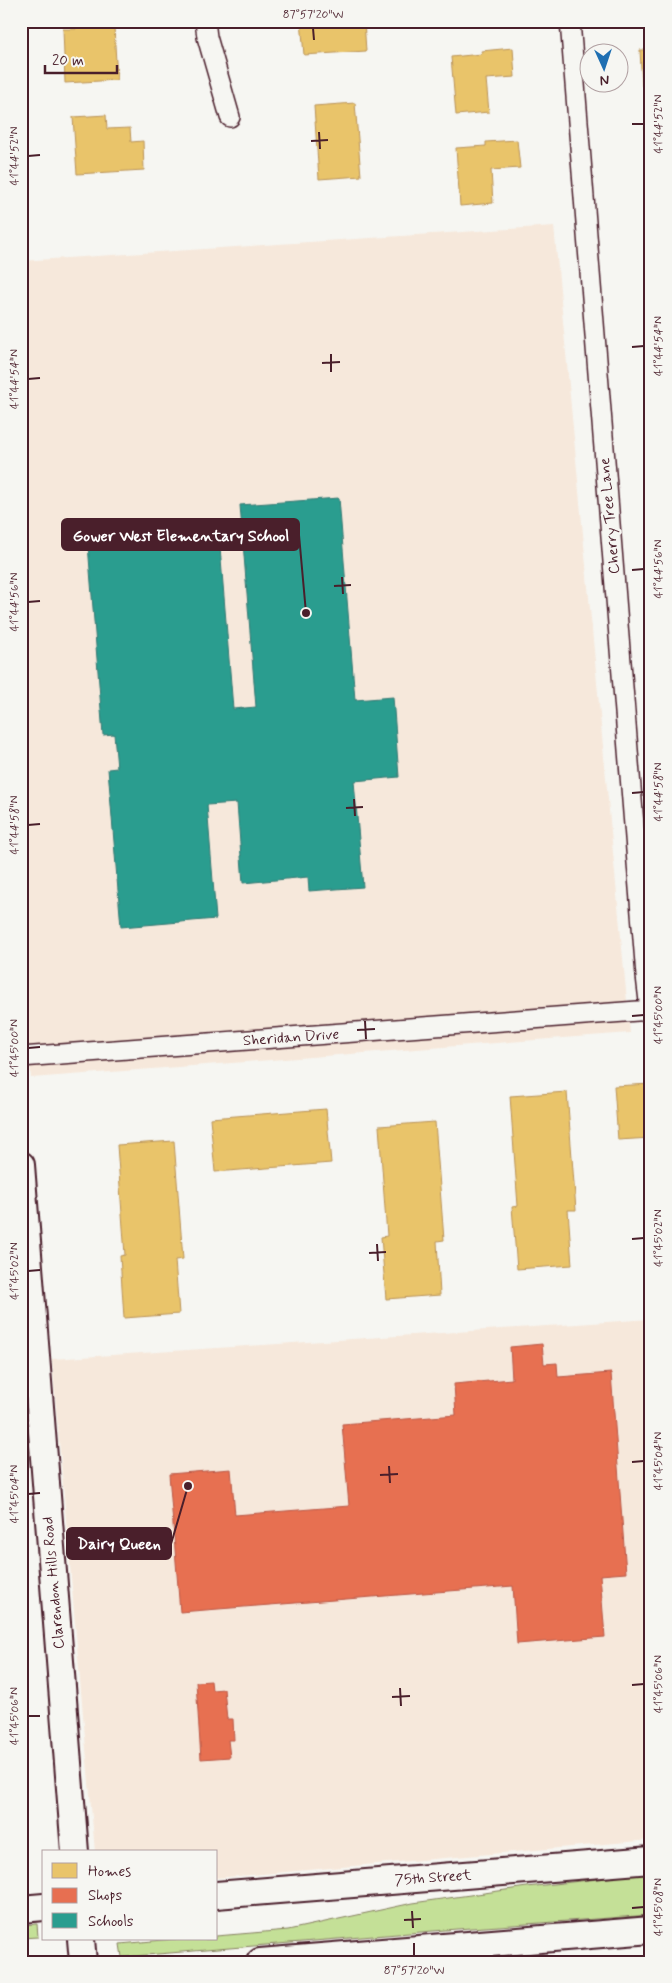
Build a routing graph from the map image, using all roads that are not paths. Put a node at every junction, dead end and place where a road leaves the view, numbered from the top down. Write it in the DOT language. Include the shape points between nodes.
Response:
graph roads {
  1 [pos="205,21"];
  2 [pos="570,21"];
  3 [pos="230,117"];
  4 [pos="650,1010"];
  5 [pos="21,1058"];
  6 [pos="21,1166"];
  7 [pos="75,1850"];
  8 [pos="651,1860"];
  9 [pos="218,1895"];
  10 [pos="42,1908"];
  11 [pos="21,1909"];
  12 [pos="651,1930"];
  13 [pos="81,1940"];
  14 [pos="82,1962"];
  15 [pos="260,1962"];
  1 -- 3 [label="street"];
  2 -- 4 [label="street, Cherry Tree Lane"];
  4 -- 5 [label="street, Sheridan Drive"];
  6 -- 7 [label="main road, Clarendon Hills Road"];
  8 -- 9 [label="main road, 75th Street"];
  10 -- 11 [label="main road"];
  12 -- 15 [label="main road"];
  13 -- 14 [label="main road"];
}
